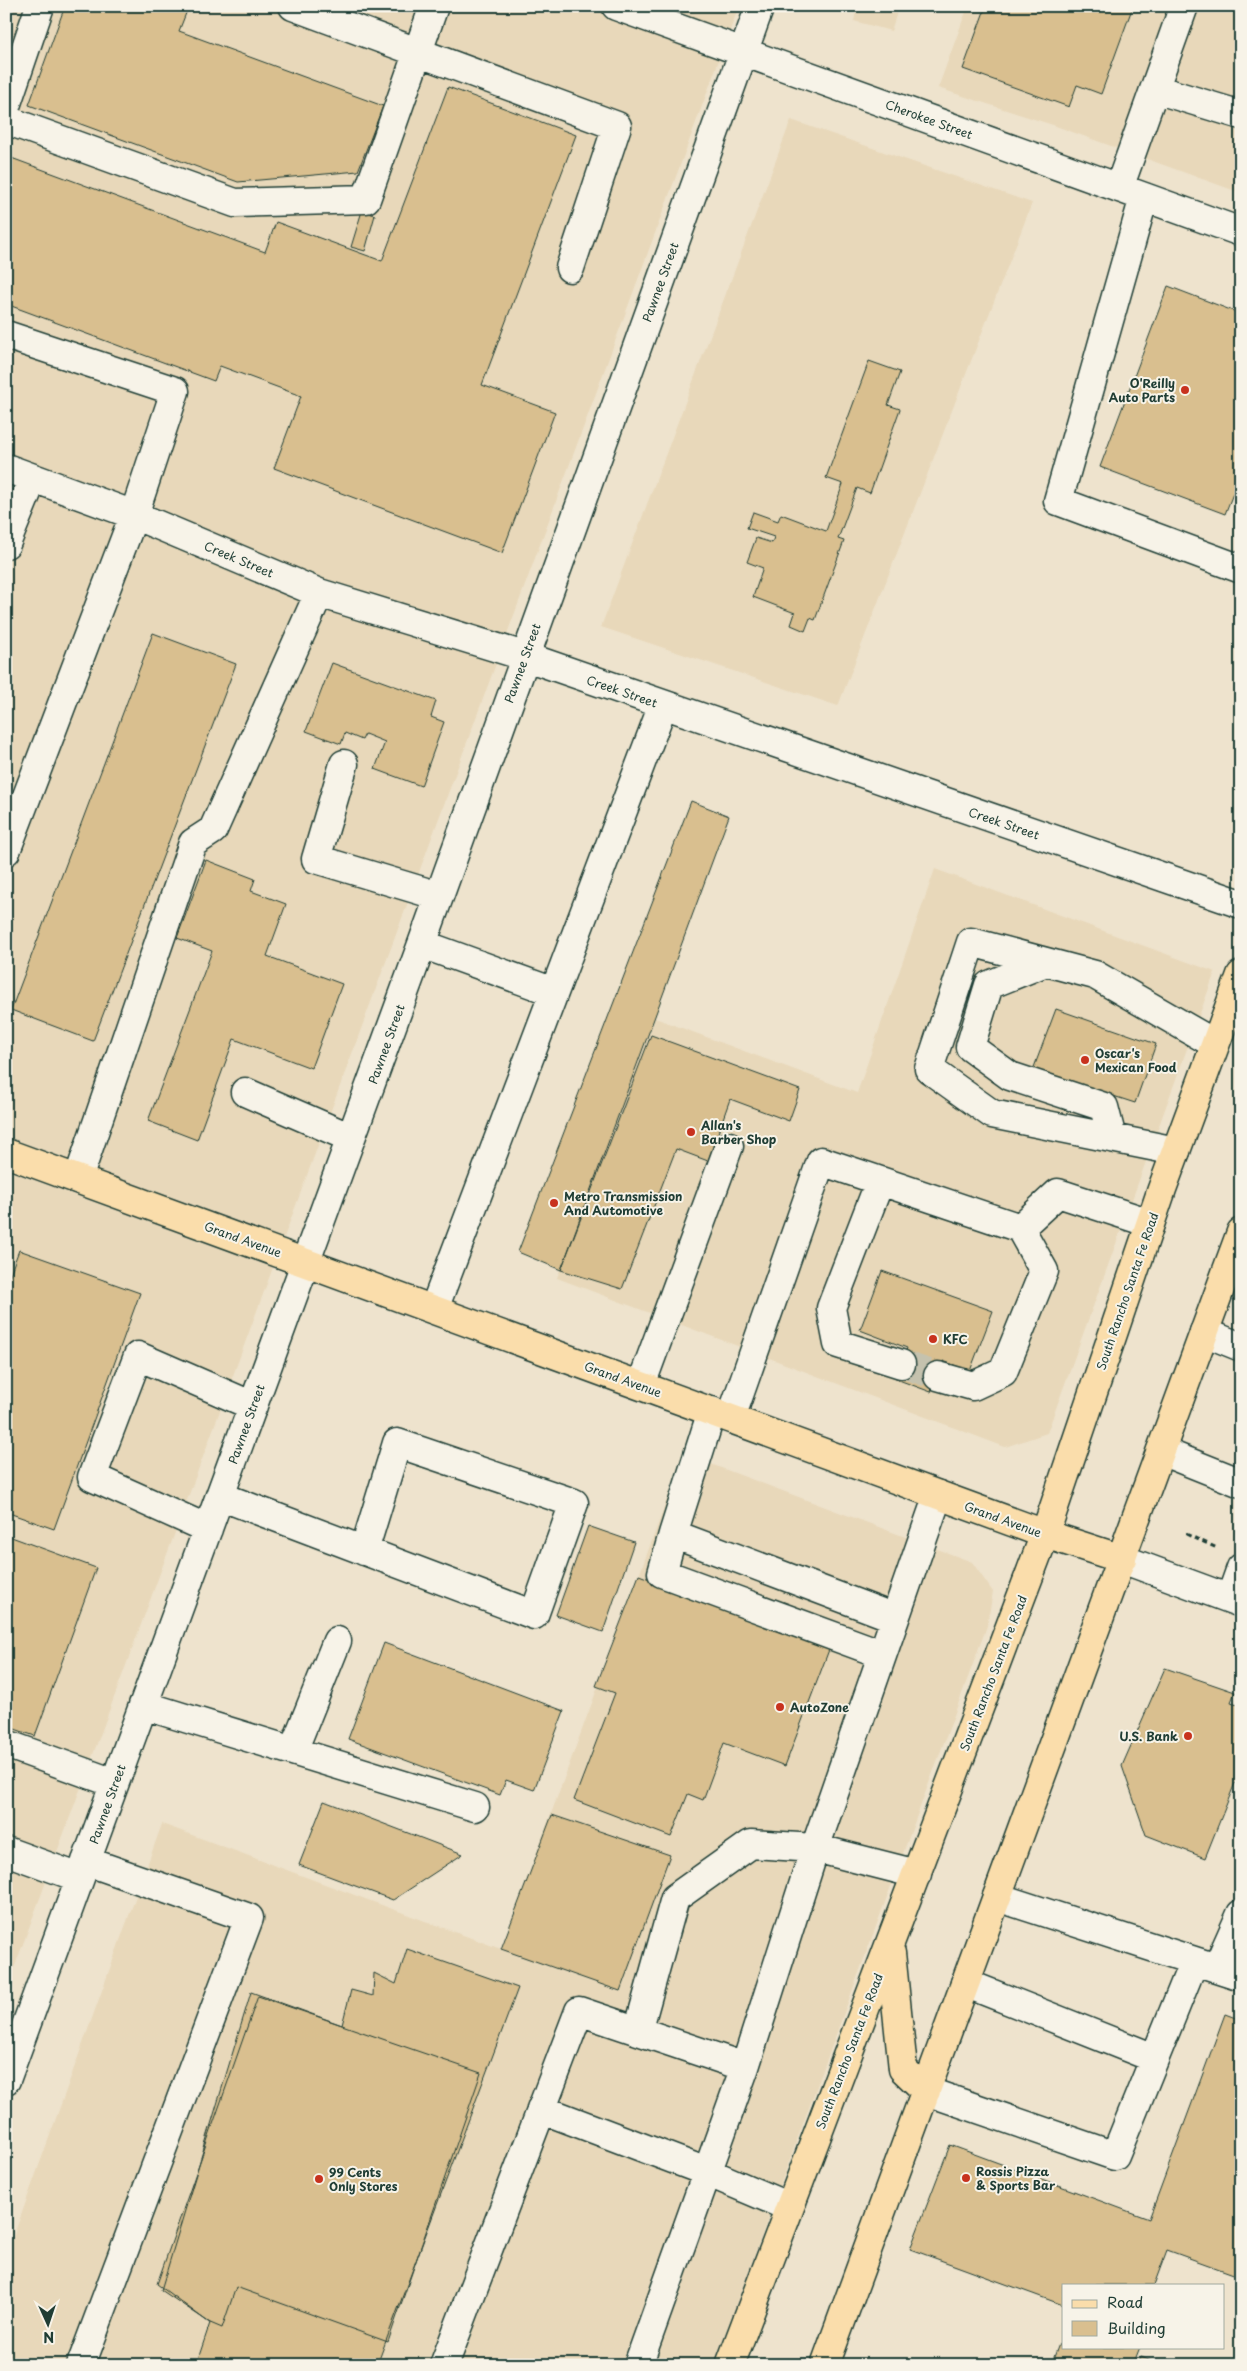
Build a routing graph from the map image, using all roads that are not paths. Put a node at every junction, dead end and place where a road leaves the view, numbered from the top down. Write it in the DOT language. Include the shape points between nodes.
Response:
graph roads {
  1 [pos="40,6"];
  2 [pos="294,6"];
  3 [pos="434,6"];
  4 [pos="616,6"];
  5 [pos="760,6"];
  6 [pos="1184,6"];
  7 [pos="418,52"];
  8 [pos="744,52"];
  9 [pos="1155,88"];
  10 [pos="6,106"];
  11 [pos="1241,115"];
  12 [pos="6,120"];
  13 [pos="1119,188"];
  14 [pos="1144,197"];
  15 [pos="1241,232"];
  16 [pos="570,268"];
  17 [pos="6,335"];
  18 [pos="6,468"];
  19 [pos="33,478"];
  20 [pos="134,515"];
  21 [pos="6,544"];
  22 [pos="1241,569"];
  23 [pos="319,593"];
  24 [pos="524,656"];
  25 [pos="663,705"];
  26 [pos="344,764"];
  27 [pos="6,851"];
  28 [pos="439,896"];
  29 [pos="1241,904"];
  30 [pos="422,944"];
  31 [pos="1046,962"];
  32 [pos="1241,975"];
  33 [pos="554,992"];
  34 [pos="1215,1044"];
  35 [pos="246,1092"];
  36 [pos="351,1138"];
  37 [pos="1112,1138"];
  38 [pos="729,1146"];
  39 [pos="1176,1151"];
  40 [pos="6,1153"];
  41 [pos="78,1179"];
  42 [pos="880,1181"];
  43 [pos="1150,1223"];
  44 [pos="1020,1228"];
  45 [pos="1239,1242"];
  46 [pos="306,1261"];
  47 [pos="434,1309"];
  48 [pos="1204,1332"];
  49 [pos="1241,1347"];
  50 [pos="901,1364"];
  51 [pos="938,1376"];
  52 [pos="641,1385"];
  53 [pos="253,1406"];
  54 [pos="722,1415"];
  55 [pos="1161,1451"];
  56 [pos="1241,1483"];
  57 [pos="938,1495"];
  58 [pos="220,1496"];
  59 [pos="208,1529"];
  60 [pos="673,1534"];
  61 [pos="1045,1534"];
  62 [pos="364,1551"];
  63 [pos="1122,1560"];
  64 [pos="1241,1568"];
  65 [pos="1235,1601"];
  66 [pos="895,1618"];
  67 [pos="337,1641"];
  68 [pos="882,1654"];
  69 [pos="143,1705"];
  70 [pos="6,1744"];
  71 [pos="293,1751"];
  72 [pos="114,1783"];
  73 [pos="475,1807"];
  74 [pos="814,1848"];
  75 [pos="6,1851"];
  76 [pos="83,1870"];
  77 [pos="918,1874"];
  78 [pos="997,1897"];
  79 [pos="1241,1914"];
  80 [pos="890,1945"];
  81 [pos="1217,1968"];
  82 [pos="965,1983"];
  83 [pos="638,2031"];
  84 [pos="1154,2058"];
  85 [pos="746,2066"];
  86 [pos="6,2080"];
  87 [pos="926,2091"];
  88 [pos="541,2109"];
  89 [pos="707,2172"];
  90 [pos="789,2207"];
  91 [pos="81,2365"];
  92 [pos="444,2365"];
  93 [pos="638,2365"];
  94 [pos="730,2365"];
  95 [pos="825,2365"];
  1 -- 10 [label="street"];
  2 -- 7 [label="street"];
  3 -- 7 [label="street"];
  4 -- 8 [label="street, Cherokee Street"];
  5 -- 8 [label="street, Pawnee Street"];
  6 -- 9 [label="street"];
  7 -- 12 [label="street" via="366,199 235,203"];
  7 -- 16 [label="street" via="617,126"];
  8 -- 13 [label="street, Cherokee Street"];
  8 -- 24 [label="street, Pawnee Street"];
  9 -- 11 [label="street"];
  9 -- 13 [label="street"];
  13 -- 14 [label="street, Cherokee Street"];
  14 -- 15 [label="street, Cherokee Street"];
  14 -- 22 [label="street" via="1058,501"];
  17 -- 20 [label="street" via="175,390"];
  18 -- 19 [label="street, Creek Street"];
  19 -- 20 [label="street, Creek Street"];
  19 -- 21 [label="street"];
  20 -- 23 [label="street, Creek Street"];
  20 -- 27 [label="street"];
  23 -- 24 [label="street, Creek Street"];
  23 -- 41 [label="street" via="213,830 193,843"];
  24 -- 25 [label="street, Creek Street"];
  24 -- 28 [label="street, Pawnee Street"];
  25 -- 29 [label="street, Creek Street"];
  25 -- 33 [label="street"];
  26 -- 28 [label="street" via="316,860"];
  28 -- 30 [label="street, Pawnee Street"];
  30 -- 33 [label="street"];
  30 -- 36 [label="street, Pawnee Street"];
  31 -- 34 [label="street" via="1095,975"];
  31 -- 37 [label="street" via="989,985 970,1047 1010,1076 1104,1107"];
  31 -- 37 [label="street" via="971,942 929,1069 992,1114"];
  32 -- 34 [label="main road, South Rancho Santa Fe Road"];
  33 -- 47 [label="street"];
  34 -- 39 [label="main road, South Rancho Santa Fe Road"];
  35 -- 36 [label="street"];
  36 -- 46 [label="street, Pawnee Street"];
  37 -- 39 [label="street"];
  38 -- 52 [label="street"];
  39 -- 43 [label="main road, South Rancho Santa Fe Road"];
  40 -- 41 [label="main road, Grand Avenue"];
  41 -- 46 [label="main road, Grand Avenue"];
  42 -- 44 [label="street"];
  42 -- 50 [label="street" via="831,1308 838,1344"];
  42 -- 54 [label="street" via="821,1161"];
  43 -- 44 [label="street" via="1058,1193"];
  43 -- 61 [label="main road, South Rancho Santa Fe Road"];
  44 -- 51 [label="street" via="1044,1271 1003,1372 974,1386"];
  45 -- 48 [label="main road"];
  46 -- 47 [label="main road, Grand Avenue"];
  46 -- 53 [label="street, Pawnee Street"];
  47 -- 52 [label="main road, Grand Avenue"];
  48 -- 49 [label="street"];
  48 -- 55 [label="main road"];
  52 -- 54 [label="main road, Grand Avenue"];
  53 -- 58 [label="street, Pawnee Street"];
  53 -- 59 [label="street" via="138,1356 92,1477"];
  54 -- 57 [label="main road, Grand Avenue"];
  54 -- 60 [label="street"];
  55 -- 56 [label="street"];
  55 -- 63 [label="main road"];
  57 -- 61 [label="main road, Grand Avenue"];
  57 -- 66 [label="street"];
  58 -- 59 [label="street, Pawnee Street"];
  58 -- 62 [label="street"];
  59 -- 69 [label="street, Pawnee Street"];
  60 -- 66 [label="street"];
  60 -- 68 [label="street" via="662,1573"];
  61 -- 63 [label="main road, Grand Avenue"];
  61 -- 77 [label="main road, South Rancho Santa Fe Road"];
  62 -- 62 [label="street" via="534,1615 574,1503 397,1442"];
  63 -- 65 [label="street, Grand Avenue"];
  63 -- 78 [label="main road"];
  64 -- 65 [label="street"];
  66 -- 68 [label="street"];
  67 -- 71 [label="street"];
  68 -- 74 [label="street"];
  69 -- 71 [label="street"];
  69 -- 72 [label="street, Pawnee Street"];
  70 -- 72 [label="street"];
  71 -- 73 [label="street"];
  72 -- 76 [label="street, Pawnee Street"];
  74 -- 77 [label="street"];
  74 -- 83 [label="street" via="751,1844 674,1898"];
  74 -- 85 [label="street"];
  75 -- 76 [label="street"];
  76 -- 86 [label="street, Pawnee Street"];
  76 -- 91 [label="street" via="249,1918"];
  77 -- 80 [label="main road, South Rancho Santa Fe Road"];
  78 -- 81 [label="street"];
  78 -- 82 [label="main road"];
  79 -- 81 [label="street"];
  80 -- 87 [label="main road" via="903,2069"];
  80 -- 90 [label="main road, South Rancho Santa Fe Road"];
  81 -- 84 [label="street"];
  82 -- 84 [label="street"];
  82 -- 87 [label="main road"];
  83 -- 85 [label="street"];
  83 -- 88 [label="street" via="579,2011"];
  84 -- 87 [label="street" via="1116,2156"];
  85 -- 89 [label="street"];
  87 -- 95 [label="main road"];
  88 -- 89 [label="street"];
  88 -- 92 [label="street"];
  89 -- 90 [label="street"];
  89 -- 93 [label="street"];
  90 -- 94 [label="main road, South Rancho Santa Fe Road"];
}
